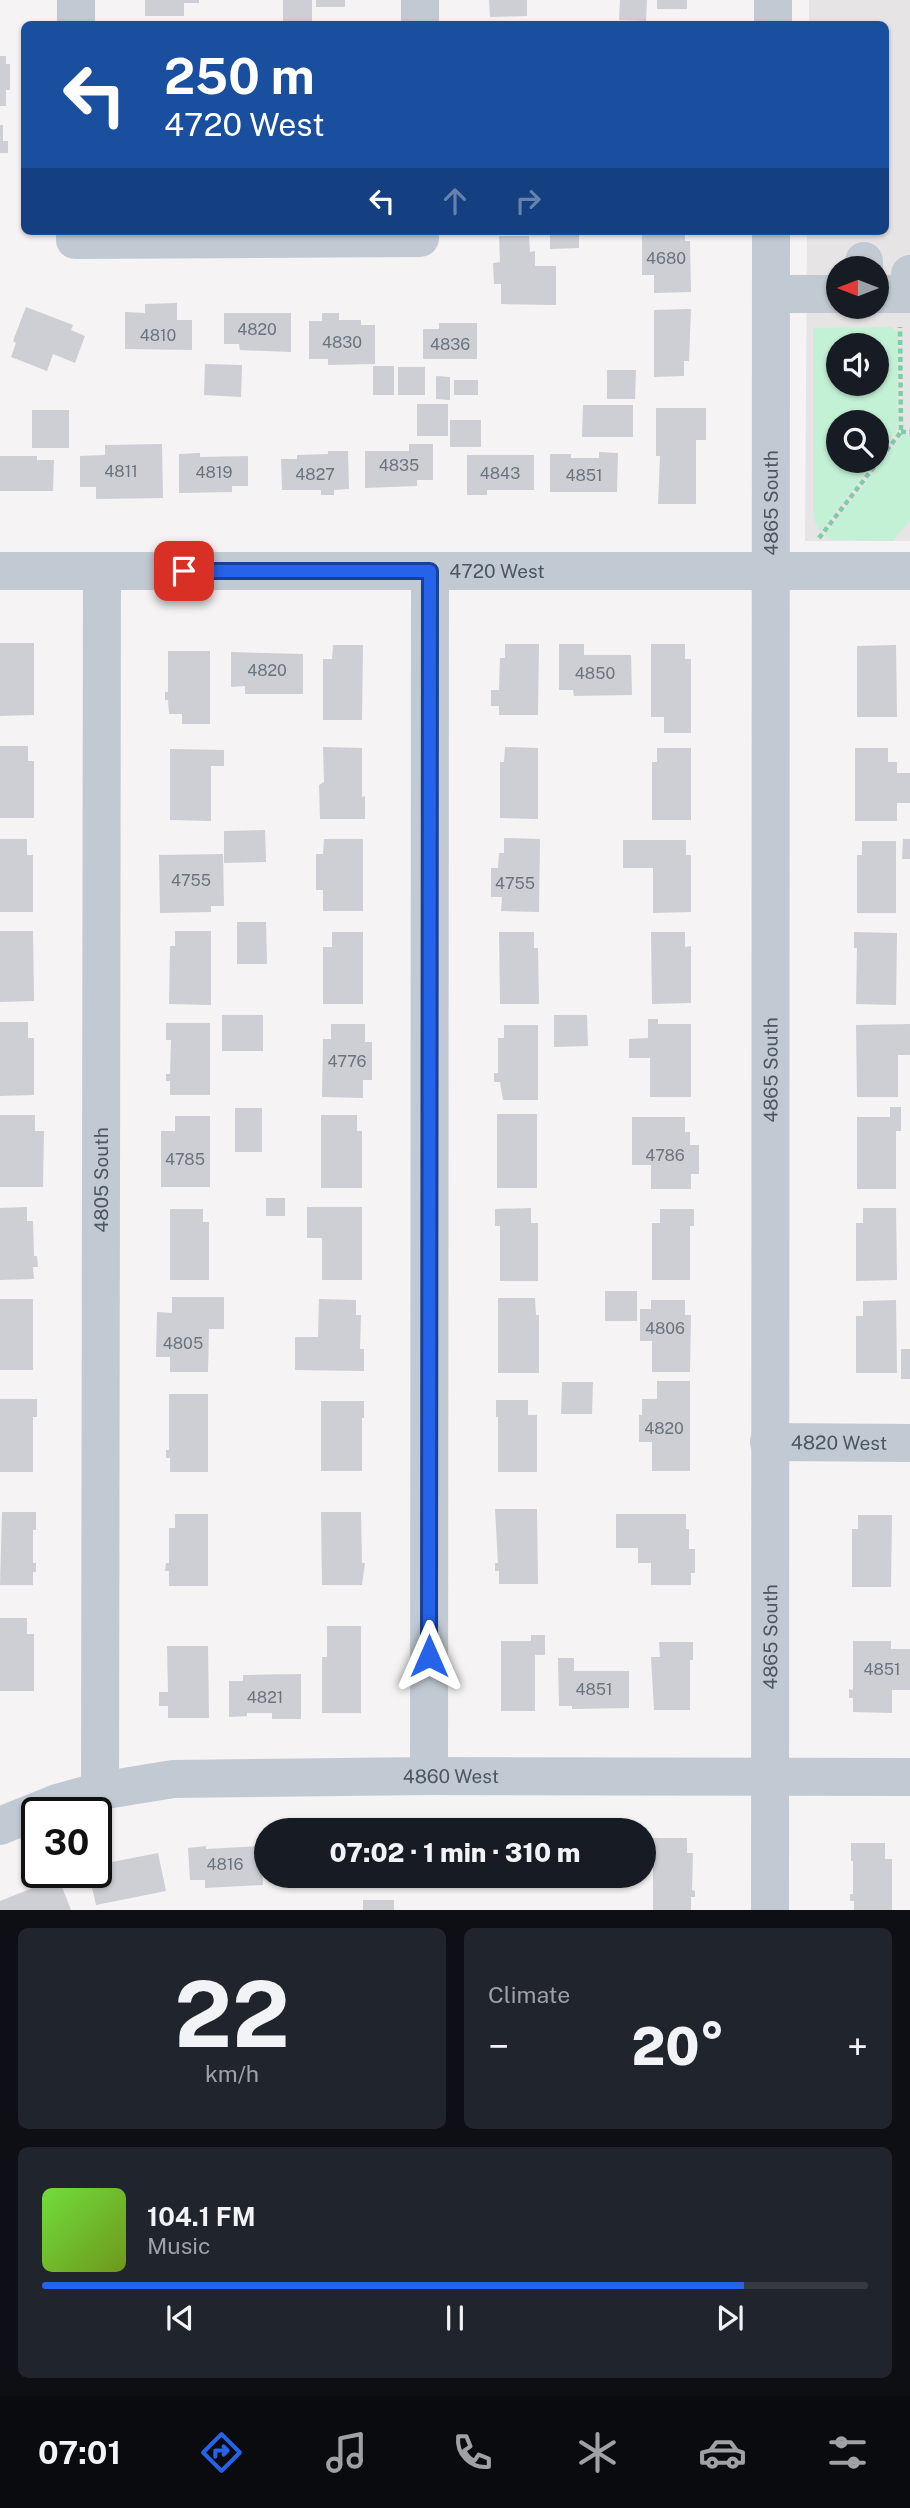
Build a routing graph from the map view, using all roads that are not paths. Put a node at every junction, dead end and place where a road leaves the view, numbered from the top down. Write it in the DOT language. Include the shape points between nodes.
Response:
graph roads {
  1 [pos="76,0"];
  2 [pos="420,0"];
  3 [pos="773,0"];
  4 [pos="76,21"];
  5 [pos="420,21"];
  6 [pos="773,21"];
  7 [pos="75,235"];
  8 [pos="420,235"];
  9 [pos="771,235"];
  10 [pos="910,274"];
  11 [pos="889,284"];
  12 [pos="771,294"];
  13 [pos="826,294"];
  14 [pos="0,571"];
  15 [pos="102,571"];
  16 [pos="430,571"];
  17 [pos="771,571"];
  18 [pos="910,571"];
  19 [pos="769,1442"];
  20 [pos="910,1443"];
  21 [pos="429,1776"];
  22 [pos="769,1776"];
  23 [pos="910,1777"];
  24 [pos="100,1791"];
  25 [pos="0,1826"];
  26 [pos="769,1909"];
  1 -- 4 [label="street"];
  2 -- 5 [label="street"];
  3 -- 6 [label="street"];
  7 -- 8 [label="street"];
  9 -- 12 [label="street, 4865 South"];
  10 -- 11 [label="street" via="910,294"];
  12 -- 13 [label="street"];
  12 -- 17 [label="street, 4865 South"];
  14 -- 15 [label="street, 4720 West"];
  15 -- 16 [label="street, 4720 West"];
  15 -- 24 [label="street, 4805 South"];
  16 -- 17 [label="street, 4720 West"];
  16 -- 21 [label="street"];
  17 -- 18 [label="street, 4720 West"];
  17 -- 19 [label="street, 4865 South"];
  19 -- 20 [label="street, 4820 West"];
  19 -- 22 [label="street, 4865 South"];
  21 -- 22 [label="street, 4860 West"];
  21 -- 24 [label="street, 4860 West" via="173,1779"];
  22 -- 23 [label="street, 4860 West"];
  22 -- 26 [label="street, 4865 South"];
  24 -- 25 [label="street, 4860 West"];
}
